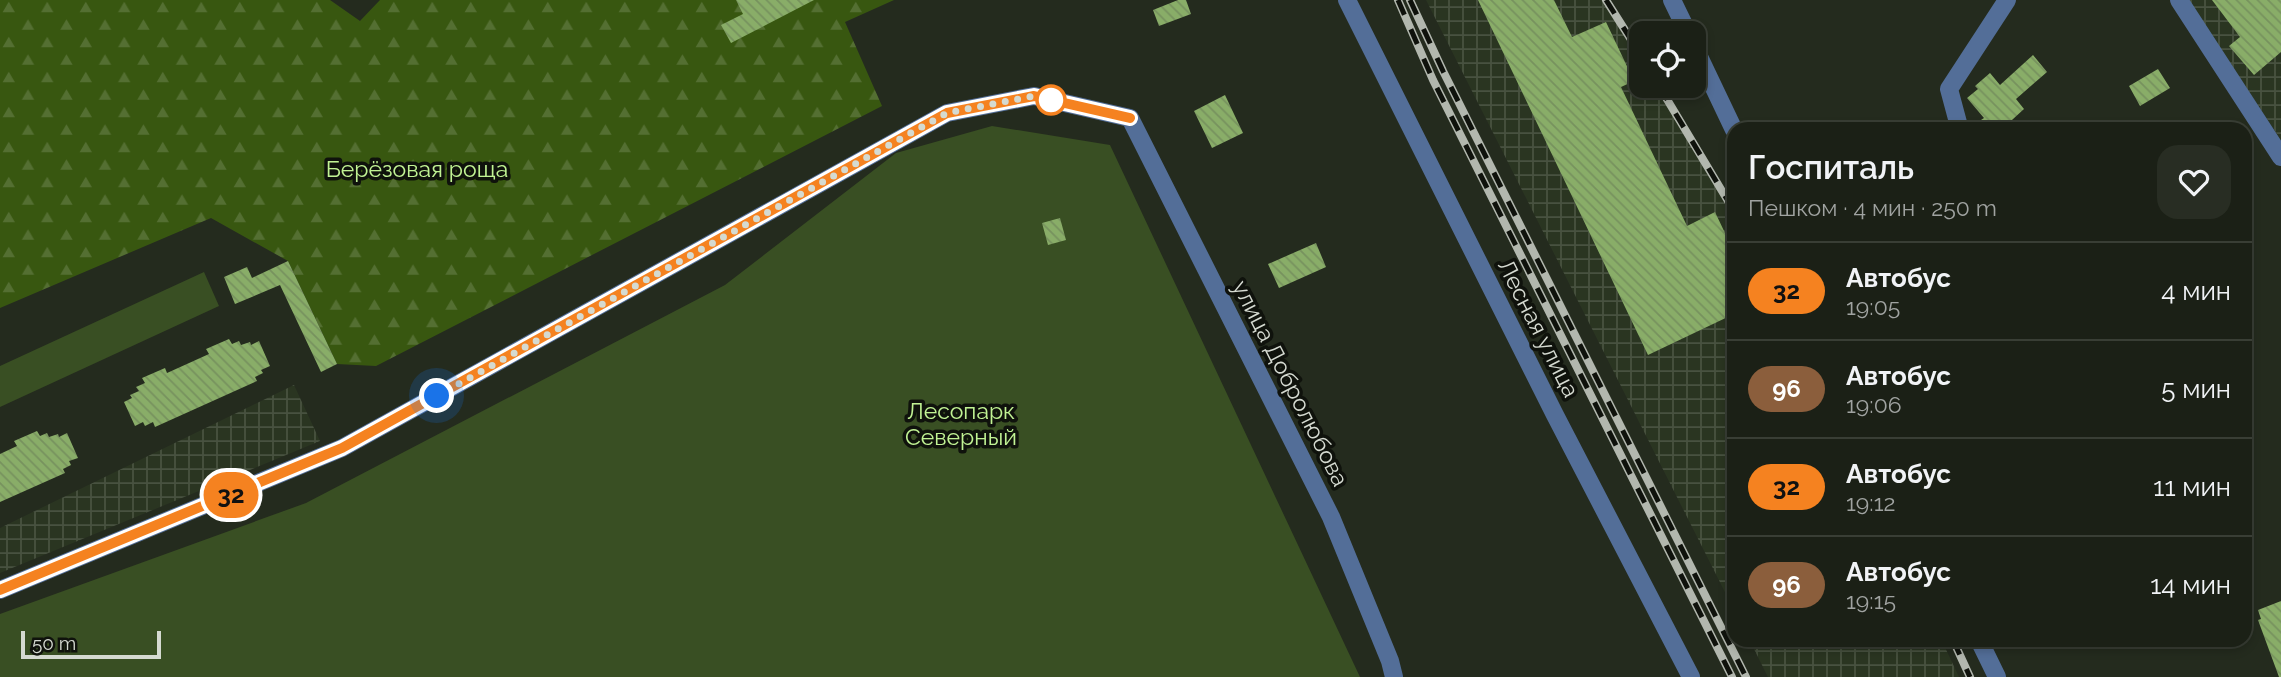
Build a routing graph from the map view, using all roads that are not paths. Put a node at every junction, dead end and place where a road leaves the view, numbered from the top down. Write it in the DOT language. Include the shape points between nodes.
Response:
graph roads {
  1 [pos="1347,0"];
  2 [pos="1672,0"];
  3 [pos="2007,0"];
  4 [pos="2179,0"];
  5 [pos="1682,21"];
  6 [pos="1706,71"];
  7 [pos="1730,122"];
  8 [pos="1958,122"];
  9 [pos="2281,157"];
  10 [pos="0,590"];
  11 [pos="1982,647"];
  12 [pos="1394,677"];
  13 [pos="1691,677"];
  14 [pos="1997,677"];
  1 -- 13 [label="street, Лесная улица"];
  2 -- 5 [label="street"];
  3 -- 8 [label="street" via="1949,89"];
  4 -- 9 [label="street"];
  6 -- 7 [label="street"];
  10 -- 12 [label="street, улица Добролюбова" via="342,448 947,113 1034,96 1130,118 1331,517"];
  11 -- 14 [label="street"];
}
